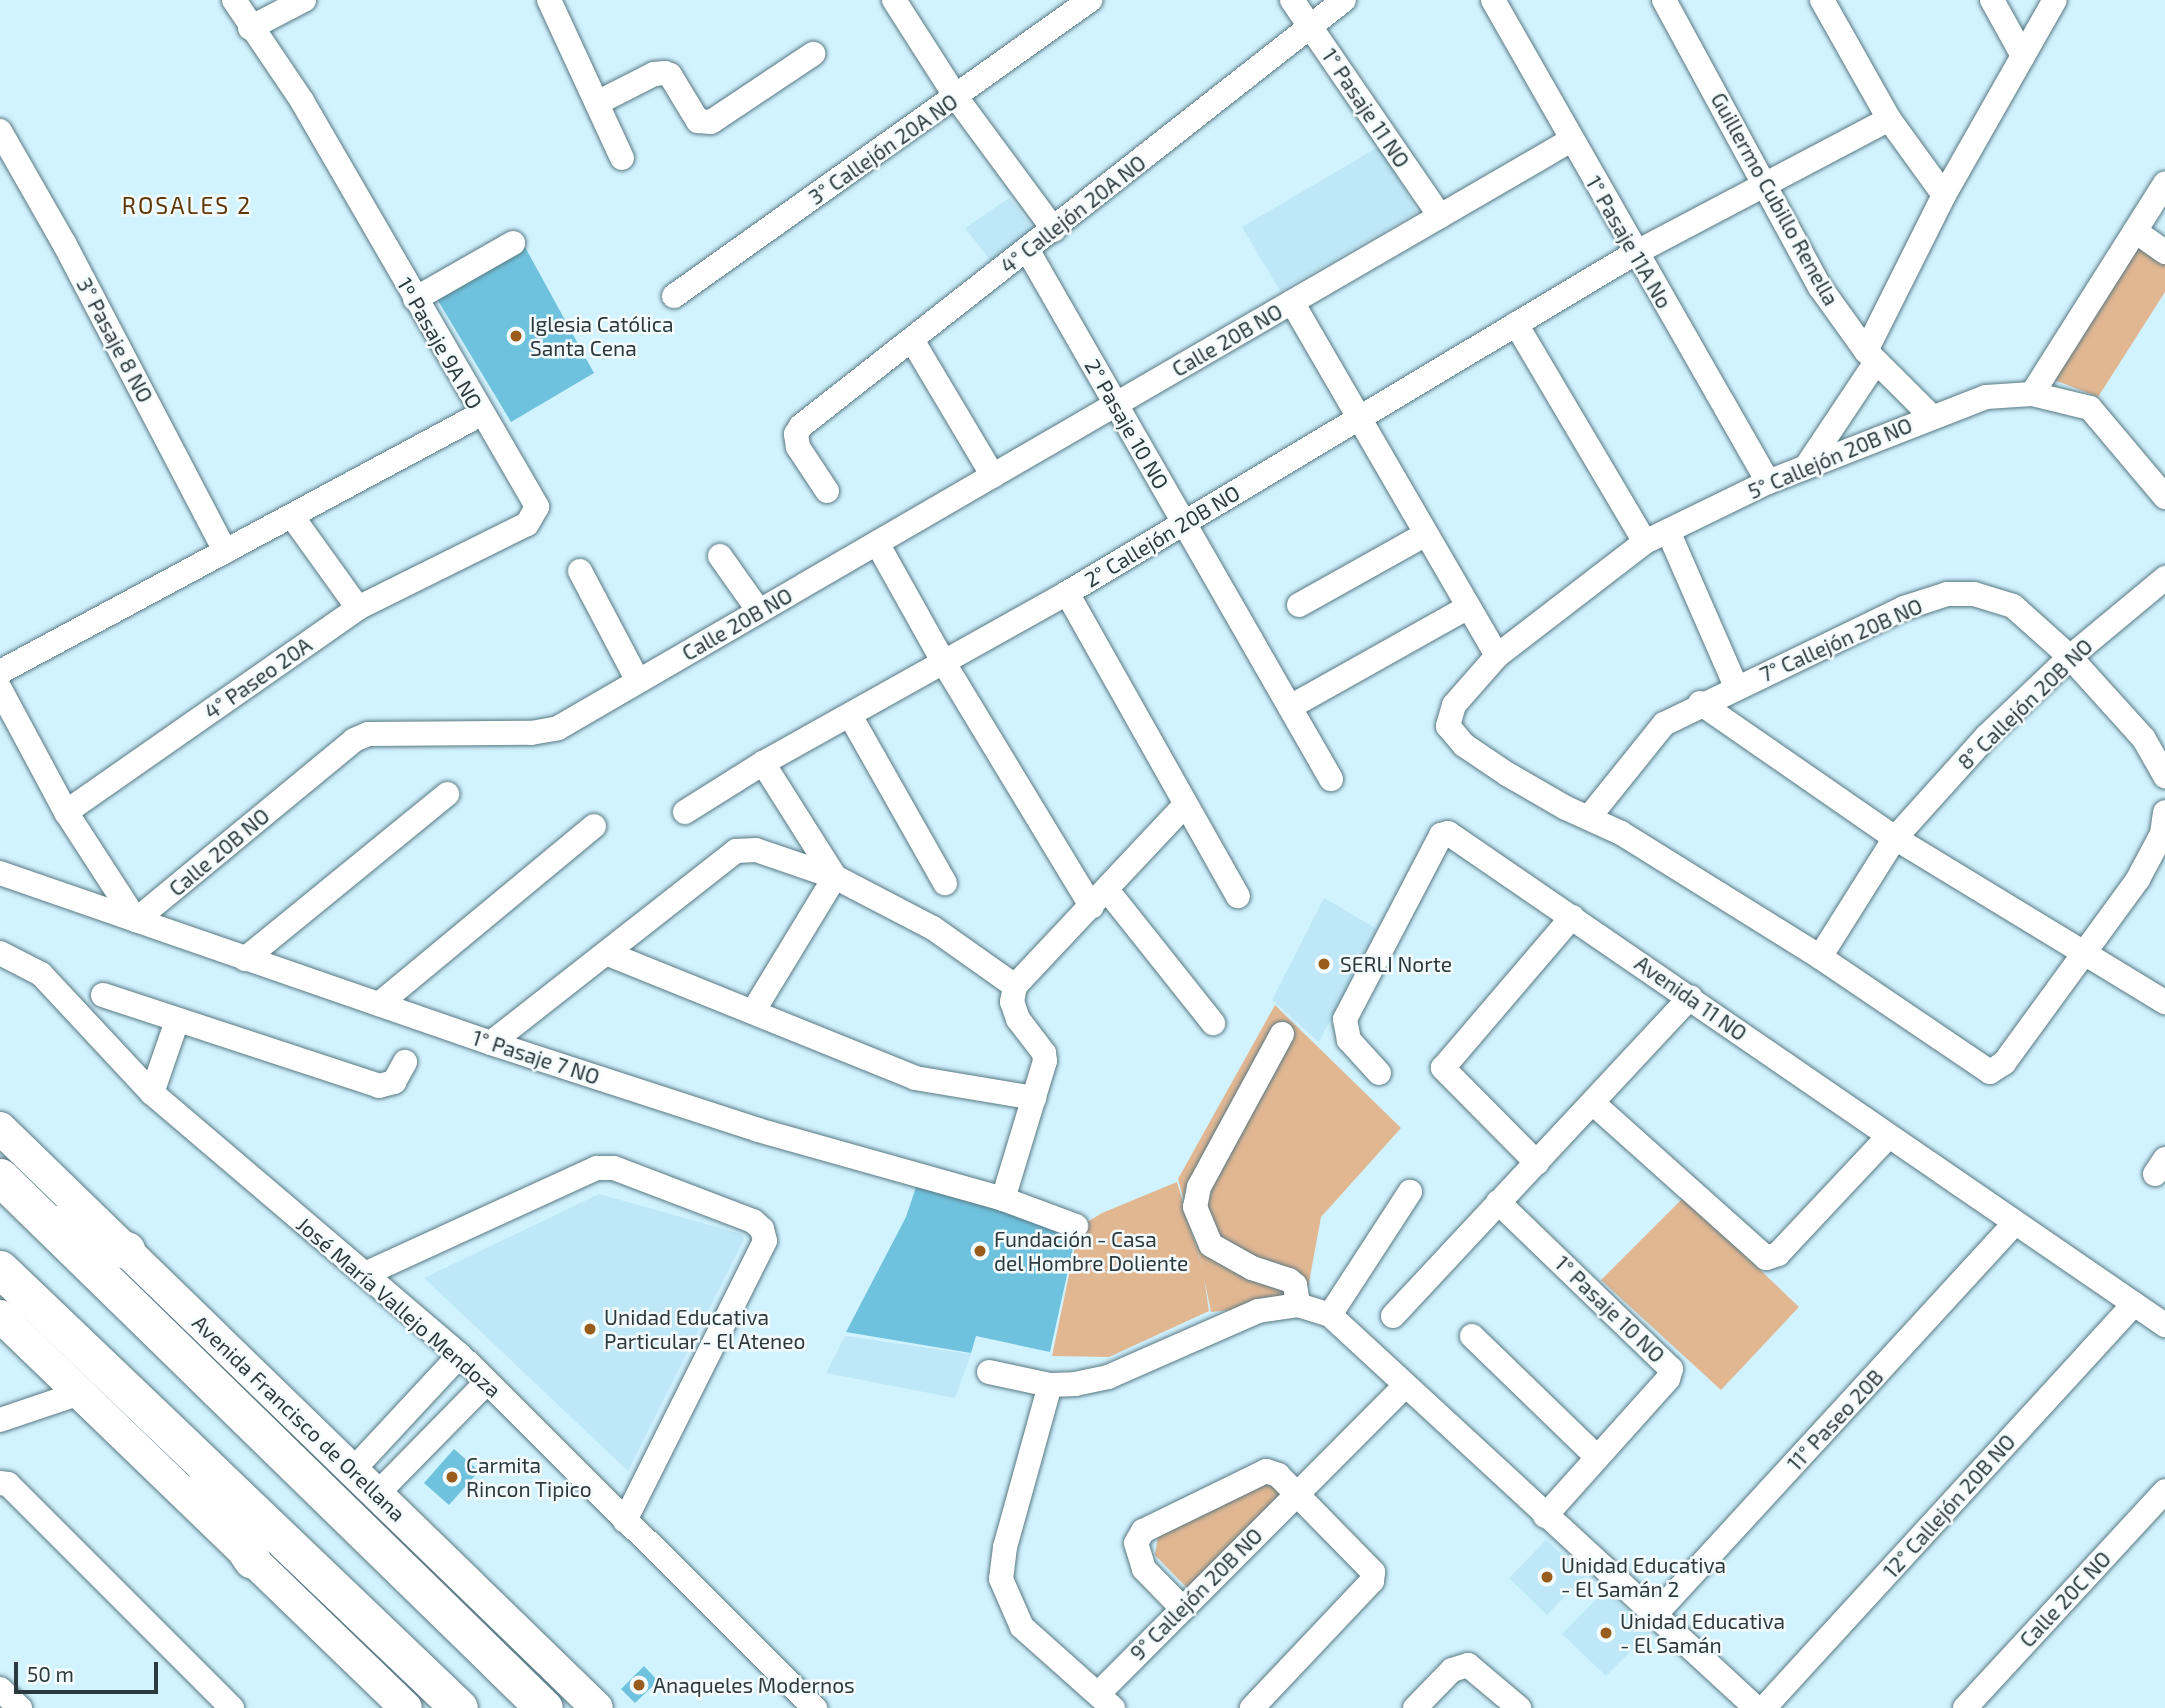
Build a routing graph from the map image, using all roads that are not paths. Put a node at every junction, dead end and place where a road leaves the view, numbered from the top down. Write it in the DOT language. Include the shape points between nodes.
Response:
graph roads {
  1 [pos="234,0"];
  2 [pos="304,0"];
  3 [pos="894,0"];
  4 [pos="1090,0"];
  5 [pos="1292,0"];
  6 [pos="1344,0"];
  7 [pos="1493,0"];
  8 [pos="1664,0"];
  9 [pos="1822,0"];
  10 [pos="1992,0"];
  11 [pos="2055,0"];
  12 [pos="555,3"];
  13 [pos="250,27"];
  14 [pos="1310,27"];
  15 [pos="813,54"];
  16 [pos="2023,56"];
  17 [pos="956,97"];
  18 [pos="597,103"];
  19 [pos="1889,119"];
  20 [pos="0,131"];
  21 [pos="1571,140"];
  22 [pos="622,158"];
  23 [pos="1765,184"];
  24 [pos="2165,184"];
  25 [pos="1944,195"];
  26 [pos="1440,216"];
  27 [pos="1054,230"];
  28 [pos="2135,231"];
  29 [pos="513,243"];
  30 [pos="1028,251"];
  31 [pos="2165,252"];
  32 [pos="1635,253"];
  33 [pos="674,296"];
  34 [pos="415,299"];
  35 [pos="1293,302"];
  36 [pos="1516,324"];
  37 [pos="912,340"];
  38 [pos="1871,356"];
  39 [pos="2032,394"];
  40 [pos="1116,404"];
  41 [pos="481,414"];
  42 [pos="1931,416"];
  43 [pos="1359,418"];
  44 [pos="1806,467"];
  45 [pos="993,475"];
  46 [pos="1768,482"];
  47 [pos="827,491"];
  48 [pos="2165,497"];
  49 [pos="292,516"];
  50 [pos="1184,523"];
  51 [pos="1668,531"];
  52 [pos="1426,534"];
  53 [pos="1645,542"];
  54 [pos="877,543"];
  55 [pos="225,551"];
  56 [pos="720,556"];
  57 [pos="580,570"];
  58 [pos="2165,578"];
  59 [pos="1067,593"];
  60 [pos="1299,605"];
  61 [pos="1468,607"];
  62 [pos="358,608"];
  63 [pos="759,611"];
  64 [pos="1497,656"];
  65 [pos="2070,657"];
  66 [pos="944,663"];
  67 [pos="0,672"];
  68 [pos="638,681"];
  69 [pos="1736,687"];
  70 [pos="0,689"];
  71 [pos="1700,703"];
  72 [pos="1290,707"];
  73 [pos="851,717"];
  74 [pos="763,763"];
  75 [pos="2165,776"];
  76 [pos="1331,779"];
  77 [pos="447,794"];
  78 [pos="1185,805"];
  79 [pos="66,812"];
  80 [pos="2165,812"];
  81 [pos="685,813"];
  82 [pos="1590,816"];
  83 [pos="594,826"];
  84 [pos="1895,838"];
  85 [pos="0,873"];
  86 [pos="835,877"];
  87 [pos="945,883"];
  88 [pos="1238,896"];
  89 [pos="1100,899"];
  90 [pos="1572,917"];
  91 [pos="136,920"];
  92 [pos="0,953"];
  93 [pos="606,953"];
  94 [pos="2084,953"];
  95 [pos="1820,957"];
  96 [pos="245,959"];
  97 [pos="1015,986"];
  98 [pos="103,995"];
  99 [pos="1690,998"];
  100 [pos="2165,1002"];
  101 [pos="379,1004"];
  102 [pos="754,1010"];
  103 [pos="177,1021"];
  104 [pos="1213,1023"];
  105 [pos="1282,1034"];
  106 [pos="491,1043"];
  107 [pos="405,1062"];
  108 [pos="1379,1073"];
  109 [pos="152,1093"];
  110 [pos="1034,1098"];
  111 [pos="1594,1104"];
  112 [pos="0,1128"];
  113 [pos="1889,1136"];
  114 [pos="1537,1163"];
  115 [pos="0,1177"];
  116 [pos="1410,1192"];
  117 [pos="1003,1199"];
  118 [pos="1498,1202"];
  119 [pos="45,1220"];
  120 [pos="2015,1223"];
  121 [pos="1076,1226"];
  122 [pos="127,1250"];
  123 [pos="0,1269"];
  124 [pos="365,1274"];
  125 [pos="2134,1304"];
  126 [pos="1297,1305"];
  127 [pos="1330,1315"];
  128 [pos="0,1316"];
  129 [pos="1393,1316"];
  130 [pos="2165,1325"];
  131 [pos="1472,1336"];
  132 [pos="460,1355"];
  133 [pos="989,1372"];
  134 [pos="487,1382"];
  135 [pos="1050,1385"];
  136 [pos="1404,1387"];
  137 [pos="80,1393"];
  138 [pos="0,1420"];
  139 [pos="169,1434"];
  140 [pos="1597,1457"];
  141 [pos="353,1470"];
  142 [pos="0,1483"];
  143 [pos="2165,1491"];
  144 [pos="377,1494"];
  145 [pos="1294,1495"];
  146 [pos="1545,1516"];
  147 [pos="625,1521"];
  148 [pos="252,1559"];
  149 [pos="1183,1609"];
  150 [pos="1654,1616"];
  151 [pos="1106,1701"];
  152 [pos="232,1708"];
  153 [pos="406,1708"];
  154 [pos="459,1708"];
  155 [pos="544,1708"];
  156 [pos="597,1708"];
  157 [pos="815,1708"];
  158 [pos="1252,1708"];
  159 [pos="1415,1708"];
  160 [pos="1519,1708"];
  161 [pos="1756,1708"];
  162 [pos="1764,1708"];
  163 [pos="1965,1708"];
  1 -- 13 [label="street, 1º Pasaje 9A NO"];
  2 -- 13 [label="street"];
  3 -- 17 [label="street"];
  4 -- 17 [label="street, 3° Callejón 20A NO"];
  5 -- 14 [label="street, 1° Pasaje 11 NO"];
  6 -- 14 [label="street, 4° Callejón 20A NO"];
  7 -- 21 [label="street, 1° Pasaje 11A No"];
  8 -- 23 [label="street, Guillermo Cubillo Renella"];
  9 -- 19 [label="street"];
  10 -- 16 [label="street"];
  11 -- 16 [label="street"];
  12 -- 18 [label="street"];
  13 -- 34 [label="street, 1º Pasaje 9A NO" via="302,102"];
  14 -- 26 [label="street, 1° Pasaje 11 NO"];
  14 -- 27 [label="street, 4° Callejón 20A NO"];
  15 -- 18 [label="street" via="711,122 698,121 665,73 654,74"];
  16 -- 25 [label="street"];
  17 -- 27 [label="street"];
  17 -- 33 [label="street, 3° Callejón 20A NO"];
  18 -- 22 [label="street"];
  19 -- 23 [label="street, 2° Callejón 20B NO"];
  19 -- 25 [label="street"];
  20 -- 55 [label="street, 3° Pasaje 8 NO" via="60,235"];
  21 -- 26 [label="street, Calle 20B NO"];
  21 -- 32 [label="street, 1° Pasaje 11A No"];
  23 -- 32 [label="street, 2° Callejón 20B NO"];
  23 -- 38 [label="street, Guillermo Cubillo Renella" via="1820,287"];
  24 -- 28 [label="street"];
  25 -- 38 [label="street"];
  26 -- 35 [label="street, Calle 20B NO"];
  27 -- 30 [label="street, 4° Callejón 20A NO"];
  28 -- 31 [label="street"];
  28 -- 39 [label="street"];
  29 -- 34 [label="street"];
  30 -- 37 [label="street, 4° Callejón 20A NO"];
  30 -- 40 [label="street, 2° Pasaje 10 NO"];
  32 -- 36 [label="street, 2° Callejón 20B NO"];
  32 -- 46 [label="street, 1° Pasaje 11A No"];
  34 -- 41 [label="street, 1º Pasaje 9A NO"];
  35 -- 40 [label="street, Calle 20B NO"];
  35 -- 43 [label="street"];
  36 -- 43 [label="street, 2° Callejón 20B NO"];
  36 -- 53 [label="street"];
  37 -- 45 [label="street"];
  37 -- 47 [label="street, 4° Callejón 20A NO" via="796,434 798,447"];
  38 -- 42 [label="street, Guillermo Cubillo Renella"];
  38 -- 44 [label="street"];
  39 -- 42 [label="street, 5° Callejón 20B NO" via="1986,397"];
  39 -- 48 [label="street, 5° Callejón 20B NO" via="2090,408"];
  40 -- 45 [label="street, Calle 20B NO"];
  40 -- 50 [label="street, 2° Pasaje 10 NO"];
  41 -- 49 [label="street"];
  41 -- 62 [label="street, 1º Pasaje 9A NO" via="532,493 535,515 527,524"];
  42 -- 44 [label="street, 5° Callejón 20B NO"];
  43 -- 50 [label="street, 2° Callejón 20B NO"];
  43 -- 52 [label="street"];
  44 -- 46 [label="street, 5° Callejón 20B NO"];
  45 -- 54 [label="street, Calle 20B NO"];
  46 -- 51 [label="street, 5° Callejón 20B NO"];
  49 -- 55 [label="street"];
  49 -- 62 [label="street"];
  50 -- 59 [label="street, 2° Callejón 20B NO"];
  50 -- 72 [label="street, 2° Pasaje 10 NO"];
  51 -- 53 [label="street, 5° Callejón 20B NO"];
  51 -- 69 [label="street, 7° Callejón 20B NO"];
  52 -- 60 [label="street"];
  52 -- 61 [label="street"];
  53 -- 64 [label="street, 5° Callejón 20B NO"];
  54 -- 63 [label="street, Calle 20B NO"];
  54 -- 66 [label="street"];
  55 -- 67 [label="street"];
  56 -- 63 [label="street"];
  57 -- 68 [label="street"];
  58 -- 65 [label="street, 8° Callejón 20B NO"];
  59 -- 66 [label="street, 2° Callejón 20B NO"];
  59 -- 78 [label="street"];
  61 -- 64 [label="street"];
  61 -- 72 [label="street"];
  62 -- 79 [label="street, 4° Paseo 20A"];
  63 -- 68 [label="street, Calle 20B NO"];
  64 -- 82 [label="street, 5° Callejón 20B NO" via="1454,705 1448,726 1464,745 1507,774 1566,808"];
  65 -- 69 [label="street, 7° Callejón 20B NO" via="2013,606 1974,594 1947,594 1904,608"];
  65 -- 75 [label="street, 7° Callejón 20B NO" via="2144,739"];
  65 -- 84 [label="street, 8° Callejón 20B NO" via="1987,736"];
  66 -- 73 [label="street, 2° Callejón 20B NO"];
  66 -- 89 [label="street"];
  68 -- 91 [label="street, Calle 20B NO" via="546,732 368,734 354,740"];
  69 -- 71 [label="street"];
  70 -- 79 [label="street"];
  71 -- 82 [label="street" via="1664,724"];
  71 -- 84 [label="street"];
  72 -- 76 [label="street, 2° Pasaje 10 NO"];
  73 -- 74 [label="street, 2° Callejón 20B NO"];
  73 -- 87 [label="street"];
  74 -- 81 [label="street, 2° Callejón 20B NO"];
  74 -- 86 [label="street"];
  77 -- 96 [label="street"];
  78 -- 88 [label="street"];
  78 -- 89 [label="street"];
  79 -- 91 [label="street"];
  80 -- 94 [label="street" via="2162,834 2138,879"];
  82 -- 95 [label="street"];
  83 -- 101 [label="street"];
  84 -- 94 [label="street"];
  84 -- 95 [label="street, 8° Callejón 20B NO"];
  85 -- 91 [label="street, 1° Pasaje 7 NO"];
  86 -- 93 [label="street" via="756,850 736,850"];
  86 -- 97 [label="street" via="933,928"];
  86 -- 102 [label="street"];
  89 -- 97 [label="street"];
  89 -- 104 [label="street"];
  90 -- 99 [label="street, Avenida 11 NO"];
  90 -- 108 [label="street, Avenida 11 NO" via="1448,833 1441,835 1345,1019 1343,1031"];
  90 -- 114 [label="street" via="1443,1068"];
  91 -- 96 [label="street, 1° Pasaje 7 NO"];
  92 -- 109 [label="street, José María Vallejo Mendoza" via="41,974"];
  93 -- 102 [label="street"];
  93 -- 106 [label="street"];
  94 -- 95 [label="street" via="1998,1069 1990,1072"];
  94 -- 100 [label="street"];
  96 -- 101 [label="street, 1° Pasaje 7 NO"];
  97 -- 110 [label="street" via="1012,1002 1018,1019 1044,1053"];
  98 -- 103 [label="street"];
  99 -- 111 [label="street"];
  99 -- 113 [label="street, Avenida 11 NO"];
  101 -- 106 [label="street, 1° Pasaje 7 NO"];
  102 -- 110 [label="street" via="915,1078"];
  103 -- 107 [label="street" via="379,1086 394,1082"];
  103 -- 109 [label="street"];
  105 -- 126 [label="street" via="1199,1187 1195,1207 1211,1245 1252,1268 1289,1280"];
  106 -- 117 [label="street, 1° Pasaje 7 NO" via="758,1130"];
  109 -- 124 [label="street, José María Vallejo Mendoza"];
  110 -- 117 [label="street"];
  111 -- 113 [label="street" via="1766,1258 1778,1254"];
  111 -- 114 [label="street"];
  112 -- 122 [label="main road, Avenida Francisco de Orellana"];
  113 -- 120 [label="street, Avenida 11 NO"];
  114 -- 118 [label="street"];
  115 -- 119 [label="highway, Avenida Francisco de Orellana"];
  116 -- 127 [label="street"];
  117 -- 121 [label="street, 1° Pasaje 7 NO"];
  118 -- 129 [label="street"];
  118 -- 140 [label="street, 1° Pasaje 10 NO" via="1671,1369 1668,1379"];
  119 -- 122 [label="highway"];
  119 -- 155 [label="highway, Avenida Francisco de Orellana"];
  120 -- 125 [label="street, Avenida 11 NO"];
  120 -- 150 [label="street, 11° Paseo 20B"];
  122 -- 141 [label="main road, Avenida Francisco de Orellana"];
  123 -- 139 [label="highway"];
  124 -- 132 [label="street, José María Vallejo Mendoza"];
  124 -- 147 [label="street" via="597,1168 614,1168 753,1221 765,1241"];
  125 -- 130 [label="street, Avenida 11 NO"];
  125 -- 162 [label="street, 12° Callejón 20B NO"];
  126 -- 127 [label="street"];
  126 -- 135 [label="street" via="1258,1311 1108,1377"];
  127 -- 136 [label="street"];
  128 -- 137 [label="main road"];
  131 -- 140 [label="street"];
  132 -- 134 [label="street, José María Vallejo Mendoza"];
  132 -- 141 [label="street"];
  133 -- 135 [label="street"];
  134 -- 144 [label="street"];
  134 -- 147 [label="street, José María Vallejo Mendoza"];
  135 -- 151 [label="street" via="1005,1546 1001,1579 1022,1627"];
  136 -- 145 [label="street, 9° Callejón 20B NO"];
  136 -- 146 [label="street"];
  137 -- 138 [label="street"];
  137 -- 148 [label="main road"];
  139 -- 148 [label="highway"];
  139 -- 154 [label="highway"];
  140 -- 146 [label="street, 1° Pasaje 10 NO"];
  141 -- 144 [label="main road, Avenida Francisco de Orellana"];
  142 -- 152 [label="street" via="8,1484"];
  143 -- 163 [label="street, Calle 20C NO"];
  144 -- 156 [label="main road, Avenida Francisco de Orellana"];
  145 -- 149 [label="street, 9° Callejón 20B NO"];
  145 -- 149 [label="street" via="1278,1475 1266,1471 1143,1531 1136,1543 1137,1556"];
  145 -- 158 [label="street" via="1374,1576"];
  146 -- 150 [label="street"];
  147 -- 157 [label="street, José María Vallejo Mendoza"];
  148 -- 153 [label="main road"];
  149 -- 151 [label="street, 9° Callejón 20B NO"];
  150 -- 161 [label="street"];
  159 -- 160 [label="street" via="1452,1670 1468,1665"];
}
